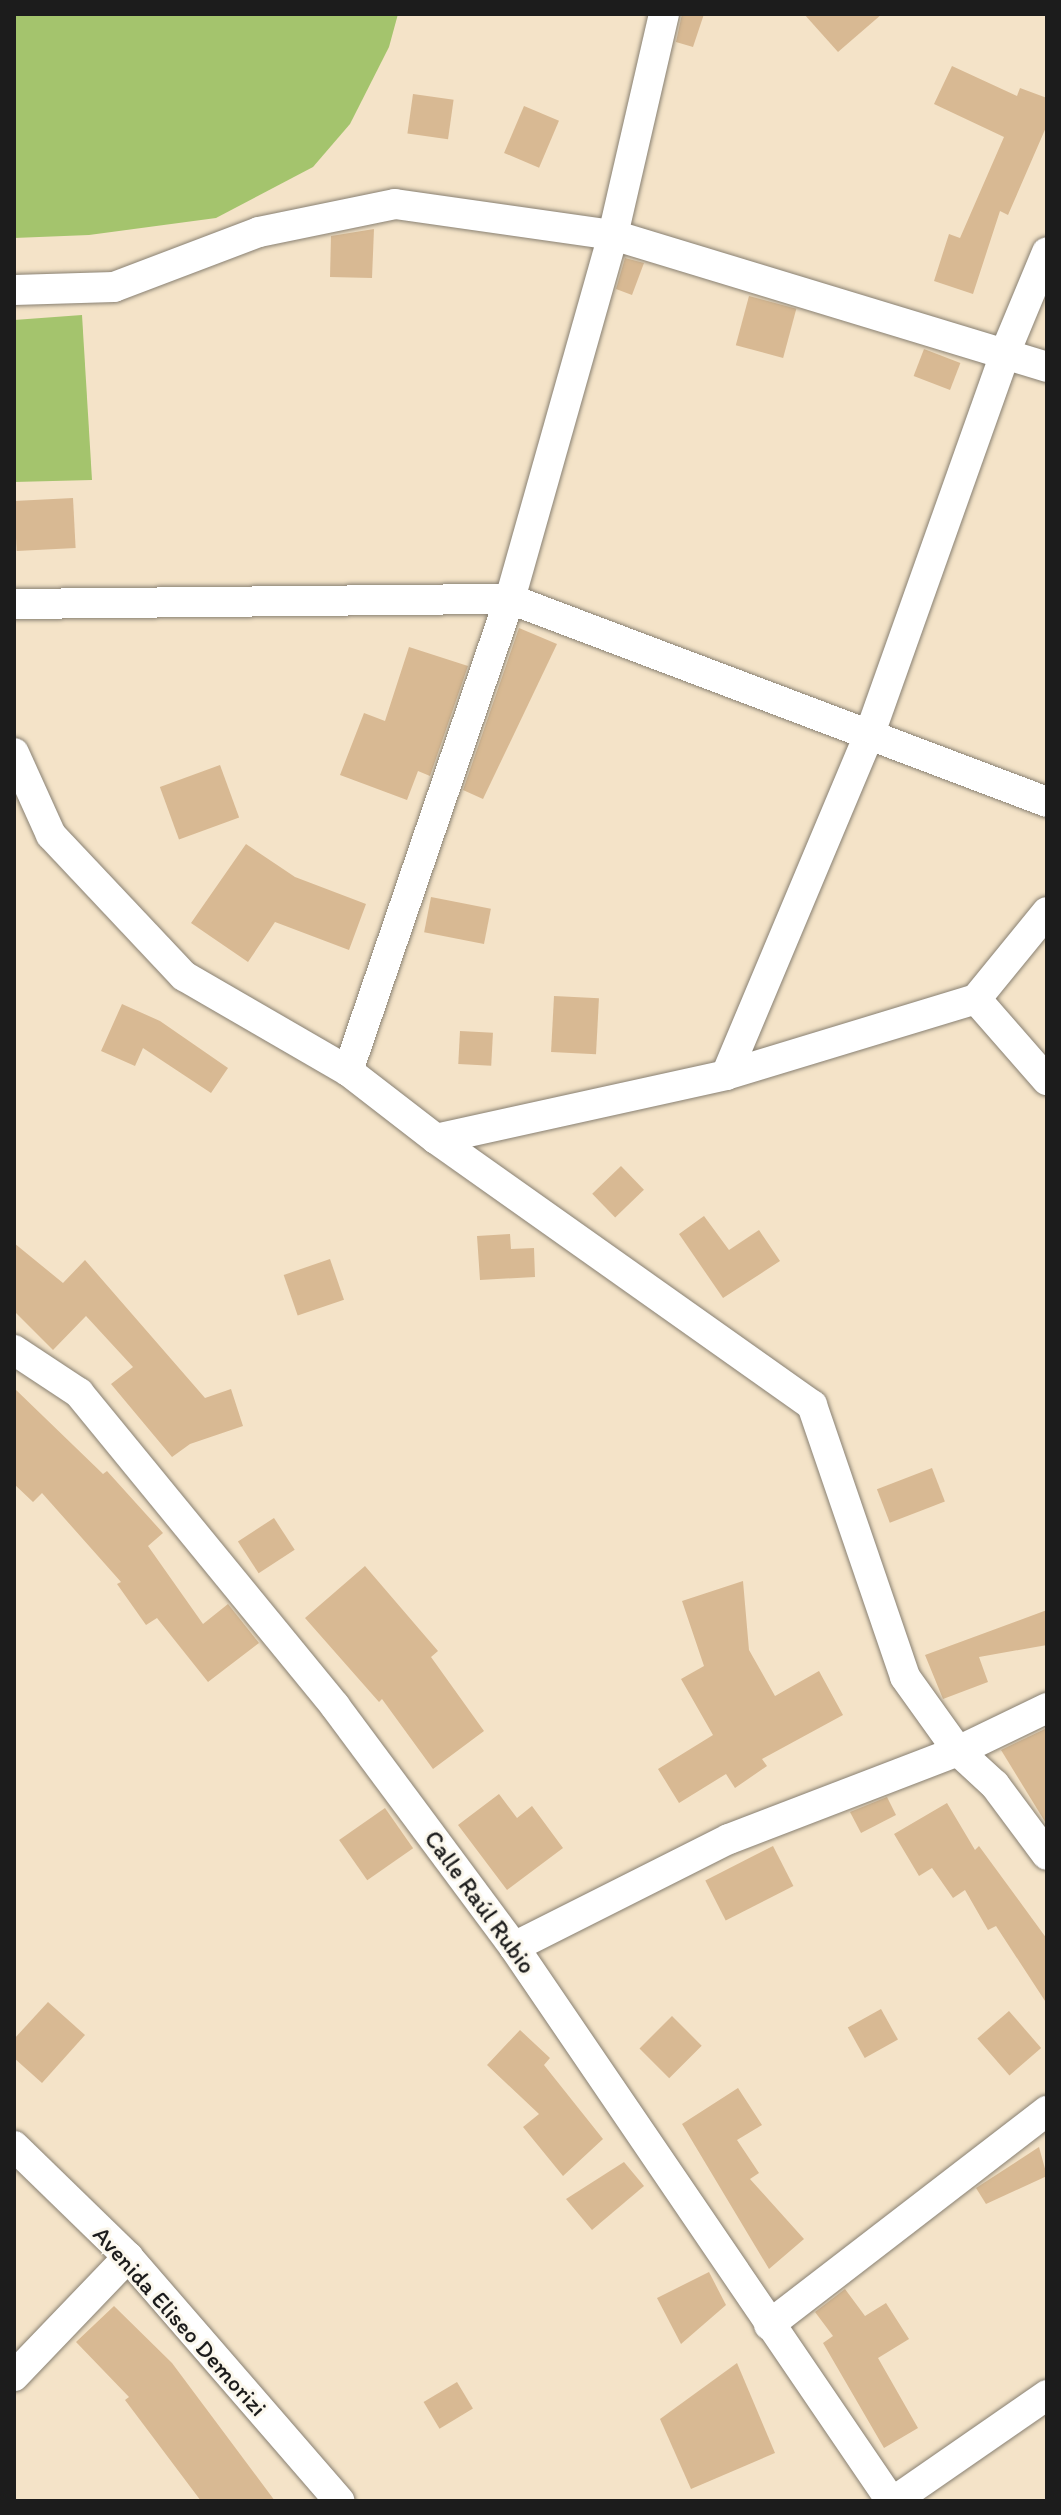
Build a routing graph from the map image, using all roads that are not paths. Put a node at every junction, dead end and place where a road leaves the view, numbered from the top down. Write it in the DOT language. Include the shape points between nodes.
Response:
graph roads {
  1 [pos="664,14"];
  2 [pos="613,235"];
  3 [pos="1047,252"];
  4 [pos="14,290"];
  5 [pos="1005,353"];
  6 [pos="1047,367"];
  7 [pos="510,599"];
  8 [pos="14,604"];
  9 [pos="870,733"];
  10 [pos="14,753"];
  11 [pos="1047,802"];
  12 [pos="1047,912"];
  13 [pos="976,999"];
  14 [pos="348,1071"];
  15 [pos="726,1075"];
  16 [pos="1047,1080"];
  17 [pos="436,1139"];
  18 [pos="14,1350"];
  19 [pos="1047,1708"];
  20 [pos="958,1751"];
  21 [pos="1047,1855"];
  22 [pos="514,1947"];
  23 [pos="1047,2111"];
  24 [pos="14,2146"];
  25 [pos="128,2257"];
  26 [pos="769,2325"];
  27 [pos="14,2376"];
  28 [pos="1047,2395"];
  29 [pos="339,2501"];
  30 [pos="893,2501"];
  1 -- 2 [label="street"];
  2 -- 4 [label="street" via="395,204 259,232 114,287"];
  2 -- 5 [label="street"];
  2 -- 7 [label="street"];
  3 -- 5 [label="street"];
  5 -- 6 [label="street"];
  5 -- 9 [label="street"];
  7 -- 8 [label="street"];
  7 -- 9 [label="street"];
  7 -- 14 [label="street"];
  9 -- 11 [label="street"];
  9 -- 15 [label="street"];
  10 -- 14 [label="street" via="51,835 184,976"];
  12 -- 13 [label="street"];
  13 -- 15 [label="street"];
  13 -- 16 [label="street"];
  14 -- 17 [label="street"];
  15 -- 17 [label="street"];
  17 -- 20 [label="street" via="812,1405 905,1677"];
  18 -- 22 [label="street, Calle Raúl Rubio" via="79,1393 335,1706"];
  19 -- 20 [label="street"];
  20 -- 21 [label="street" via="995,1785"];
  20 -- 22 [label="street" via="729,1839"];
  22 -- 26 [label="street, Calle Raúl Rubio"];
  23 -- 26 [label="street"];
  24 -- 25 [label="street, Avenida Eliseo Demorizi"];
  25 -- 27 [label="street"];
  25 -- 29 [label="street, Avenida Eliseo Demorizi"];
  26 -- 30 [label="street, Calle Raúl Rubio"];
  28 -- 30 [label="street"];
}
